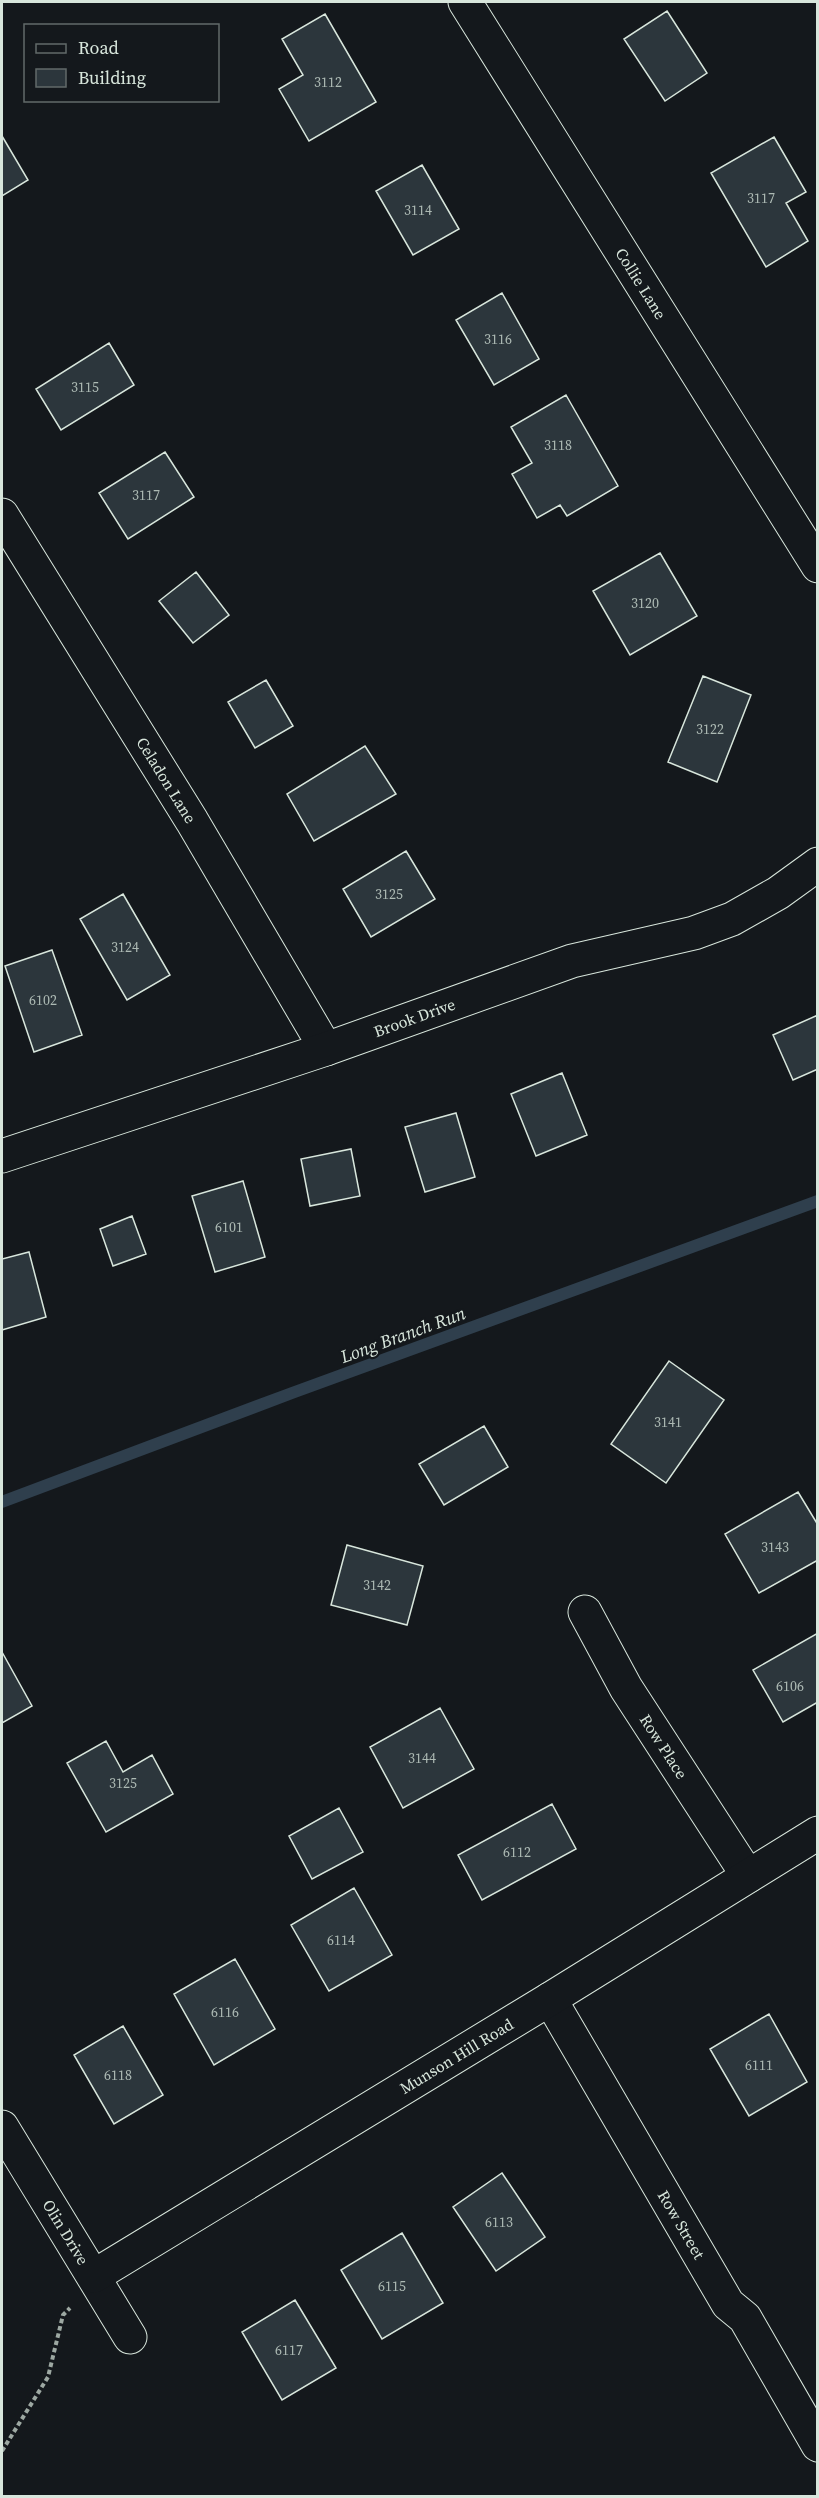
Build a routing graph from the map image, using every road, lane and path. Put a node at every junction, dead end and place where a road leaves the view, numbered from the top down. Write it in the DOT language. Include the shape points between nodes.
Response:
graph roads {
  1 [pos="465,2"];
  2 [pos="2,515"];
  3 [pos="818,566"];
  4 [pos="818,864"];
  5 [pos="326,1049"];
  6 [pos="2,1156"];
  7 [pos="585,1612"];
  8 [pos="818,1833"];
  9 [pos="748,1876"];
  10 [pos="550,1999"];
  11 [pos="2,2127"];
  12 [pos="94,2276"];
  13 [pos="63,2315"];
  14 [pos="130,2337"];
  15 [pos="818,2445"];
  16 [pos="2,2451"];
  1 -- 3 [label="street, Collie Lane"];
  2 -- 5 [label="street, Celadon Lane" via="192,821"];
  4 -- 5 [label="street, Brook Drive" via="732,919 694,933 572,961"];
  5 -- 6 [label="street, Brook Drive"];
  7 -- 9 [label="street, Row Place" via="626,1688"];
  8 -- 9 [label="street, Munson Hill Road"];
  9 -- 10 [label="street, Munson Hill Road"];
  10 -- 12 [label="street, Munson Hill Road"];
  10 -- 15 [label="street, Row Street" via="728,2304 746,2318"];
  11 -- 12 [label="street, Olin Drive"];
  12 -- 14 [label="street, Olin Drive"];
  13 -- 16 [label="path" via="48,2377"];
}
